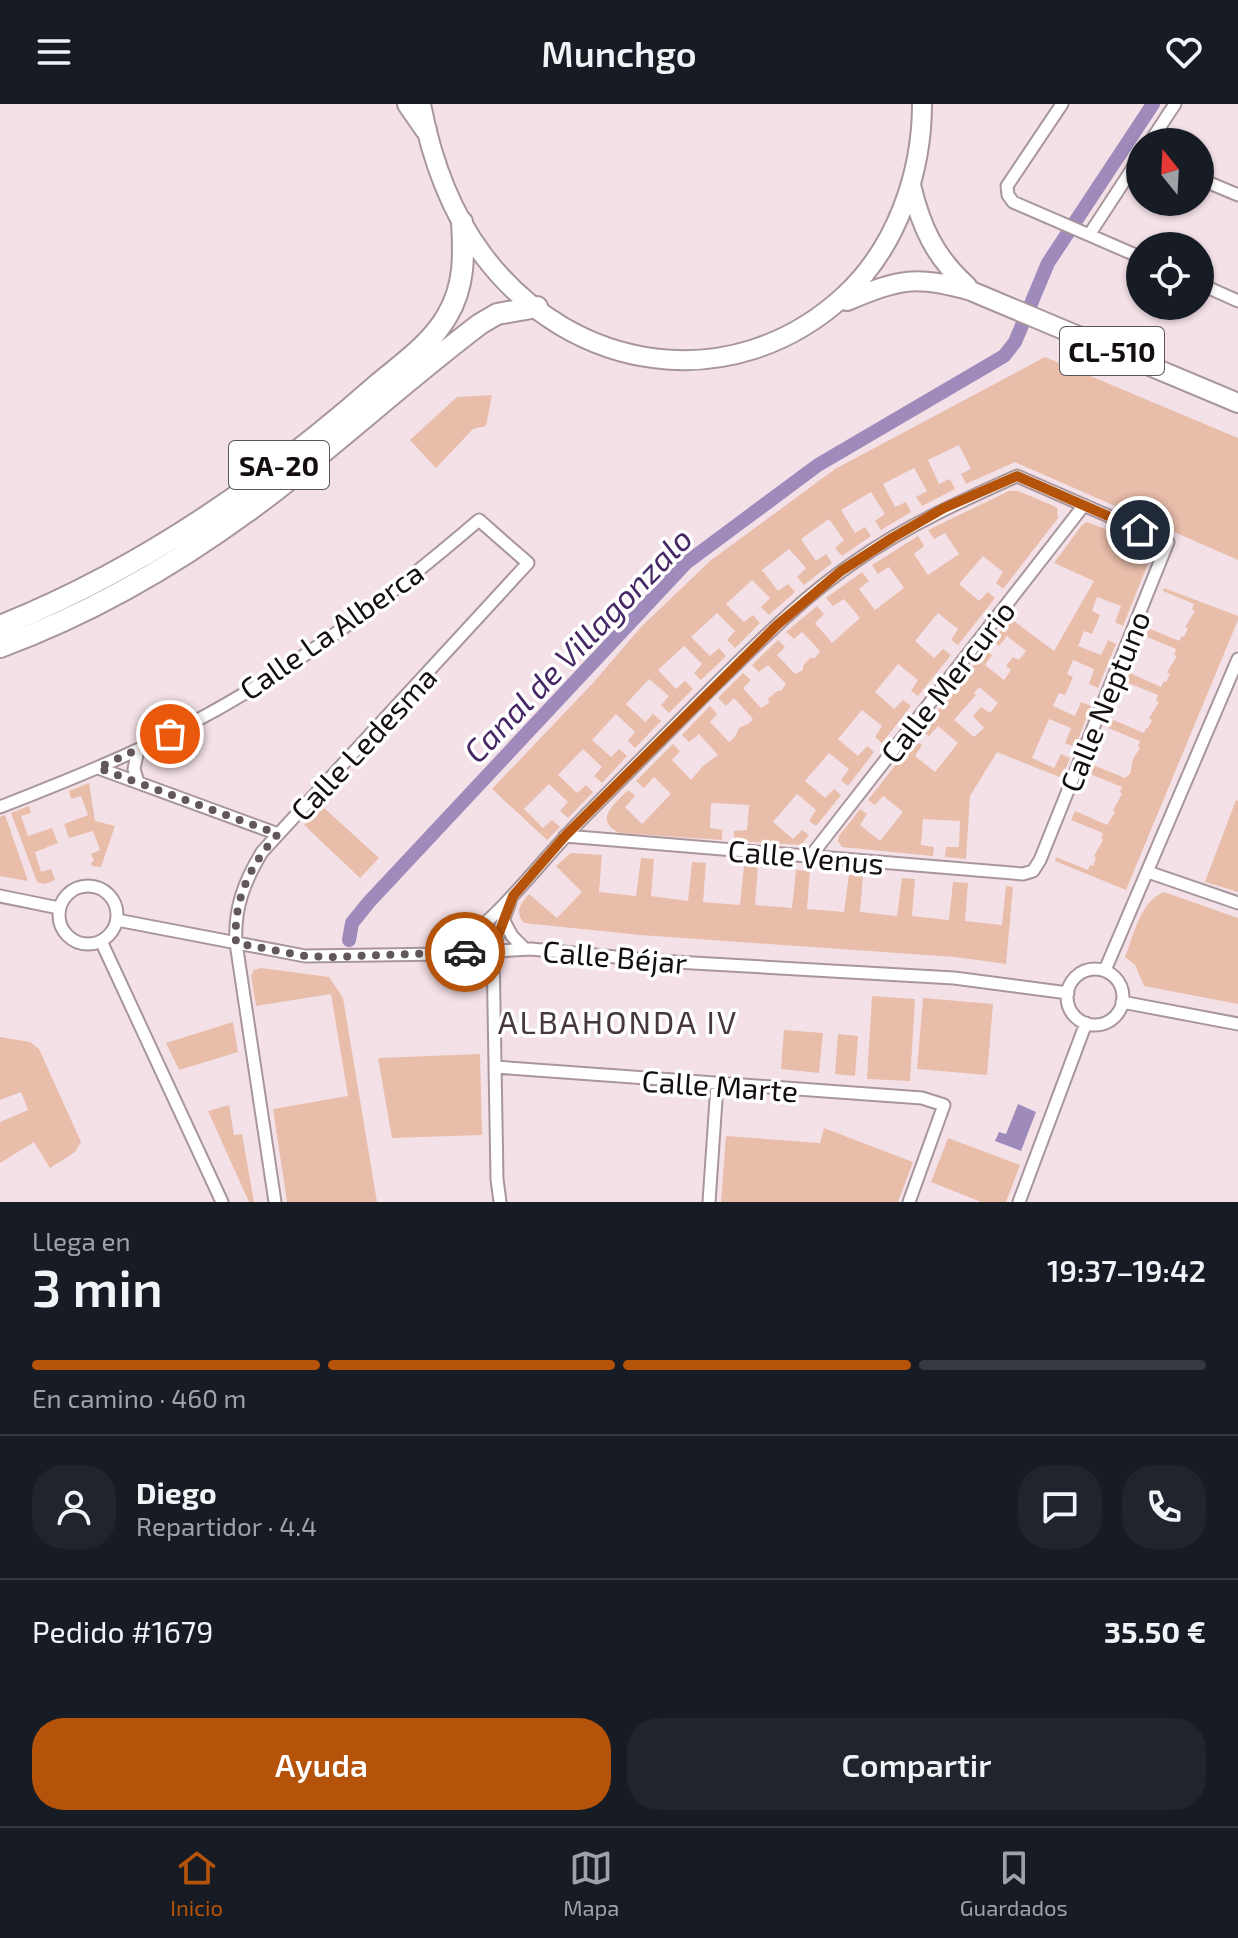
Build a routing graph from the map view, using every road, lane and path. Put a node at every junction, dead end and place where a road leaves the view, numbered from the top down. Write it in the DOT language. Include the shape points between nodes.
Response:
graph roads {
  1 [pos="408,104"];
  2 [pos="421,104"];
  3 [pos="922,104"];
  4 [pos="1062,104"];
  5 [pos="1175,104"];
  6 [pos="1159,128"];
  7 [pos="426,130"];
  8 [pos="1126,176"];
  9 [pos="910,182"];
  10 [pos="1214,185"];
  11 [pos="1238,195"];
  12 [pos="462,222"];
  13 [pos="1084,233"];
  14 [pos="1126,251"];
  15 [pos="1214,290"];
  16 [pos="971,291"];
  17 [pos="1238,301"];
  18 [pos="833,306"];
  19 [pos="537,307"];
  20 [pos="1235,404"];
  21 [pos="1084,505"];
  22 [pos="479,520"];
  23 [pos="0,626"];
  24 [pos="0,647"];
  25 [pos="1238,659"];
  26 [pos="138,750"];
  27 [pos="98,768"];
  28 [pos="138,782"];
  29 [pos="0,807"];
  30 [pos="278,834"];
  31 [pos="565,836"];
  32 [pos="810,857"];
  33 [pos="1040,860"];
  34 [pos="1148,872"];
  35 [pos="0,896"];
  36 [pos="1238,903"];
  37 [pos="59,908"];
  38 [pos="498,916"];
  39 [pos="117,920"];
  40 [pos="101,941"];
  41 [pos="236,943"];
  42 [pos="493,949"];
  43 [pos="525,949"];
  44 [pos="445,954"];
  45 [pos="1105,970"];
  46 [pos="1068,993"];
  47 [pos="1122,1002"];
  48 [pos="1086,1023"];
  49 [pos="1238,1024"];
  50 [pos="495,1067"];
  51 [pos="717,1085"];
  52 [pos="222,1202"];
  53 [pos="275,1202"];
  54 [pos="500,1202"];
  55 [pos="709,1202"];
  56 [pos="909,1202"];
  57 [pos="1019,1202"];
  1 -- 7 [label="highway"];
  2 -- 7 [label="main road"];
  3 -- 9 [label="main road" via="920,145"];
  4 -- 13 [label="street" via="1007,186 1008,195 1013,202"];
  5 -- 6 [label="street"];
  7 -- 12 [label="main road"];
  8 -- 13 [label="street"];
  9 -- 16 [label="main road, CL-510" via="930,242"];
  9 -- 18 [label="main road" via="883,249 864,278"];
  10 -- 11 [label="street"];
  12 -- 19 [label="main road" via="499,274"];
  12 -- 23 [label="highway, SA-20" via="464,263 447,317 360,401 260,479 161,544"];
  13 -- 14 [label="street"];
  15 -- 17 [label="street"];
  16 -- 18 [label="main road, CL-510" via="912,279"];
  16 -- 20 [label="main road, CL-510"];
  18 -- 19 [label="main road" via="764,347 689,362 653,360 599,345 568,331"];
  19 -- 24 [label="highway, SA-20" via="497,314 480,324 273,492 177,558 79,613"];
  21 -- 31 [label="street" via="1017,476 944,508 857,560 750,650"];
  21 -- 32 [label="street, Calle Mercurio"];
  21 -- 33 [label="street, Calle Neptuno" via="1168,542"];
  22 -- 26 [label="street, Calle La Alberca" via="306,654"];
  22 -- 30 [label="street, Calle Ledesma" via="528,563"];
  25 -- 34 [label="street"];
  26 -- 27 [label="street, Calle La Alberca"];
  26 -- 28 [label="street"];
  27 -- 28 [label="street"];
  27 -- 29 [label="street, Calle La Alberca"];
  28 -- 30 [label="street"];
  30 -- 41 [label="street, Calle Ledesma" via="242,889"];
  31 -- 32 [label="street, Calle Venus"];
  31 -- 38 [label="street"];
  32 -- 33 [label="street, Calle Venus" via="1023,874 1033,871"];
  34 -- 36 [label="street"];
  34 -- 45 [label="street"];
  35 -- 37 [label="street"];
  37 -- 39 [label="street" via="70,891 95,887 114,902"];
  37 -- 40 [label="street" via="61,927 69,938 88,944"];
  38 -- 42 [label="street" via="488,935"];
  38 -- 43 [label="street"];
  38 -- 44 [label="street"];
  39 -- 40 [label="street"];
  39 -- 41 [label="street, Calle Béjar"];
  40 -- 52 [label="street"];
  41 -- 44 [label="street, Calle Béjar" via="305,956"];
  41 -- 53 [label="street, Calle Ledesma"];
  42 -- 43 [label="street, Calle Béjar"];
  42 -- 44 [label="street, Calle Béjar"];
  42 -- 50 [label="street"];
  43 -- 46 [label="street, Calle Béjar" via="954,978"];
  45 -- 46 [label="street" via="1078,974"];
  45 -- 47 [label="street" via="1120,985"];
  46 -- 48 [label="street" via="1071,1010"];
  47 -- 48 [label="street" via="1109,1020"];
  47 -- 49 [label="street"];
  48 -- 57 [label="street"];
  50 -- 51 [label="street, Calle Marte"];
  50 -- 54 [label="street"];
  51 -- 55 [label="street"];
  51 -- 56 [label="street, Calle Marte" via="922,1098 944,1105"];
}
